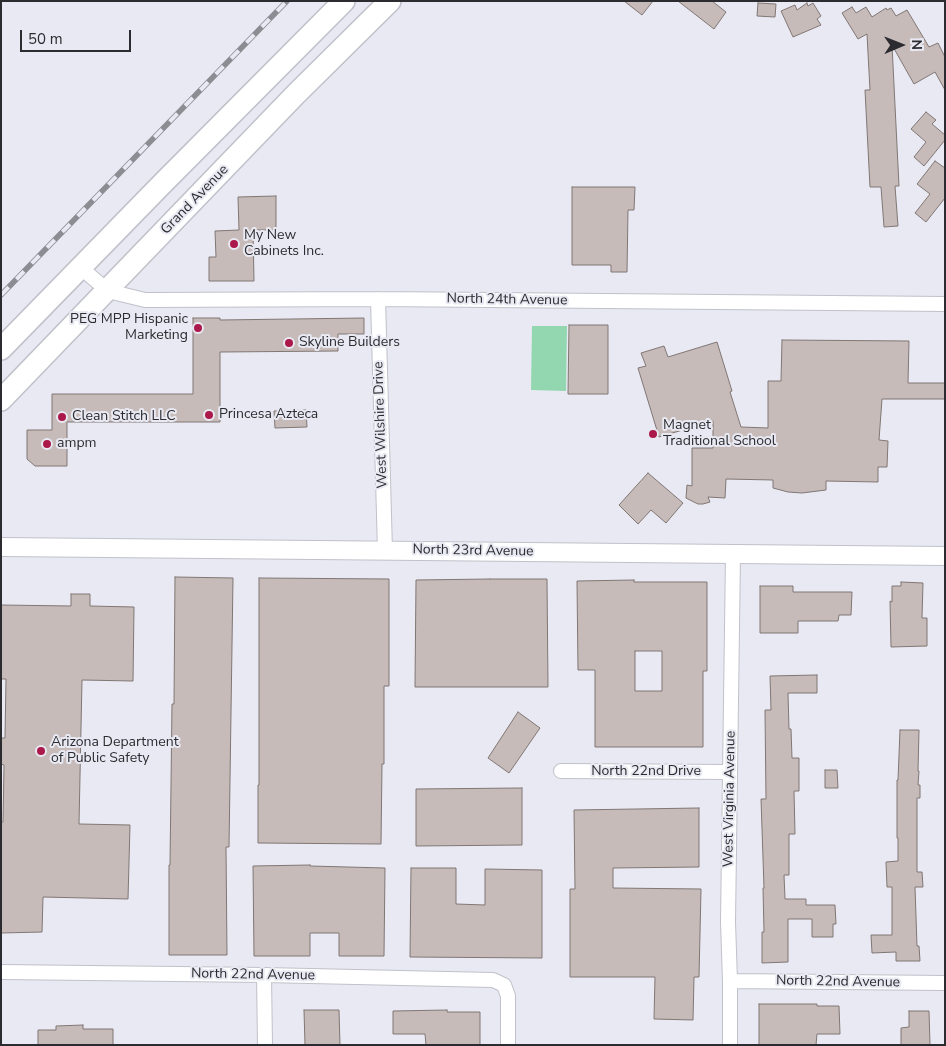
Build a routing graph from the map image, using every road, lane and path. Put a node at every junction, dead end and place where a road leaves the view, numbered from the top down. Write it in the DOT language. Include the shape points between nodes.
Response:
graph roads {
  1 [pos="344,1"];
  2 [pos="390,1"];
  3 [pos="80,267"];
  4 [pos="108,291"];
  5 [pos="378,299"];
  6 [pos="945,304"];
  7 [pos="1,349"];
  8 [pos="1,400"];
  9 [pos="1,547"];
  10 [pos="385,551"];
  11 [pos="733,554"];
  12 [pos="945,556"];
  13 [pos="561,771"];
  14 [pos="730,772"];
  15 [pos="1,972"];
  16 [pos="264,975"];
  17 [pos="730,981"];
  18 [pos="945,984"];
  19 [pos="265,1045"];
  20 [pos="508,1045"];
  21 [pos="730,1045"];
  1 -- 3 [label="main road"];
  2 -- 4 [label="main road, Grand Avenue" via="296,94"];
  3 -- 4 [label="street, North 24th Avenue"];
  3 -- 7 [label="main road"];
  4 -- 5 [label="street, North 24th Avenue" via="145,300"];
  4 -- 8 [label="main road, Grand Avenue"];
  5 -- 6 [label="street, North 24th Avenue"];
  5 -- 10 [label="street, West Wilshire Drive"];
  9 -- 10 [label="street, North 23rd Avenue"];
  10 -- 11 [label="street, North 23rd Avenue"];
  11 -- 12 [label="street, North 23rd Avenue"];
  11 -- 14 [label="street, West Virginia Avenue"];
  13 -- 14 [label="street, North 22nd Drive"];
  14 -- 17 [label="street, West Virginia Avenue"];
  15 -- 16 [label="street, North 22nd Avenue"];
  16 -- 19 [label="street"];
  16 -- 20 [label="street, North 22nd Avenue" via="493,980 504,985 508,996"];
  17 -- 18 [label="street, North 22nd Avenue"];
  17 -- 21 [label="street, West Virginia Avenue"];
}
